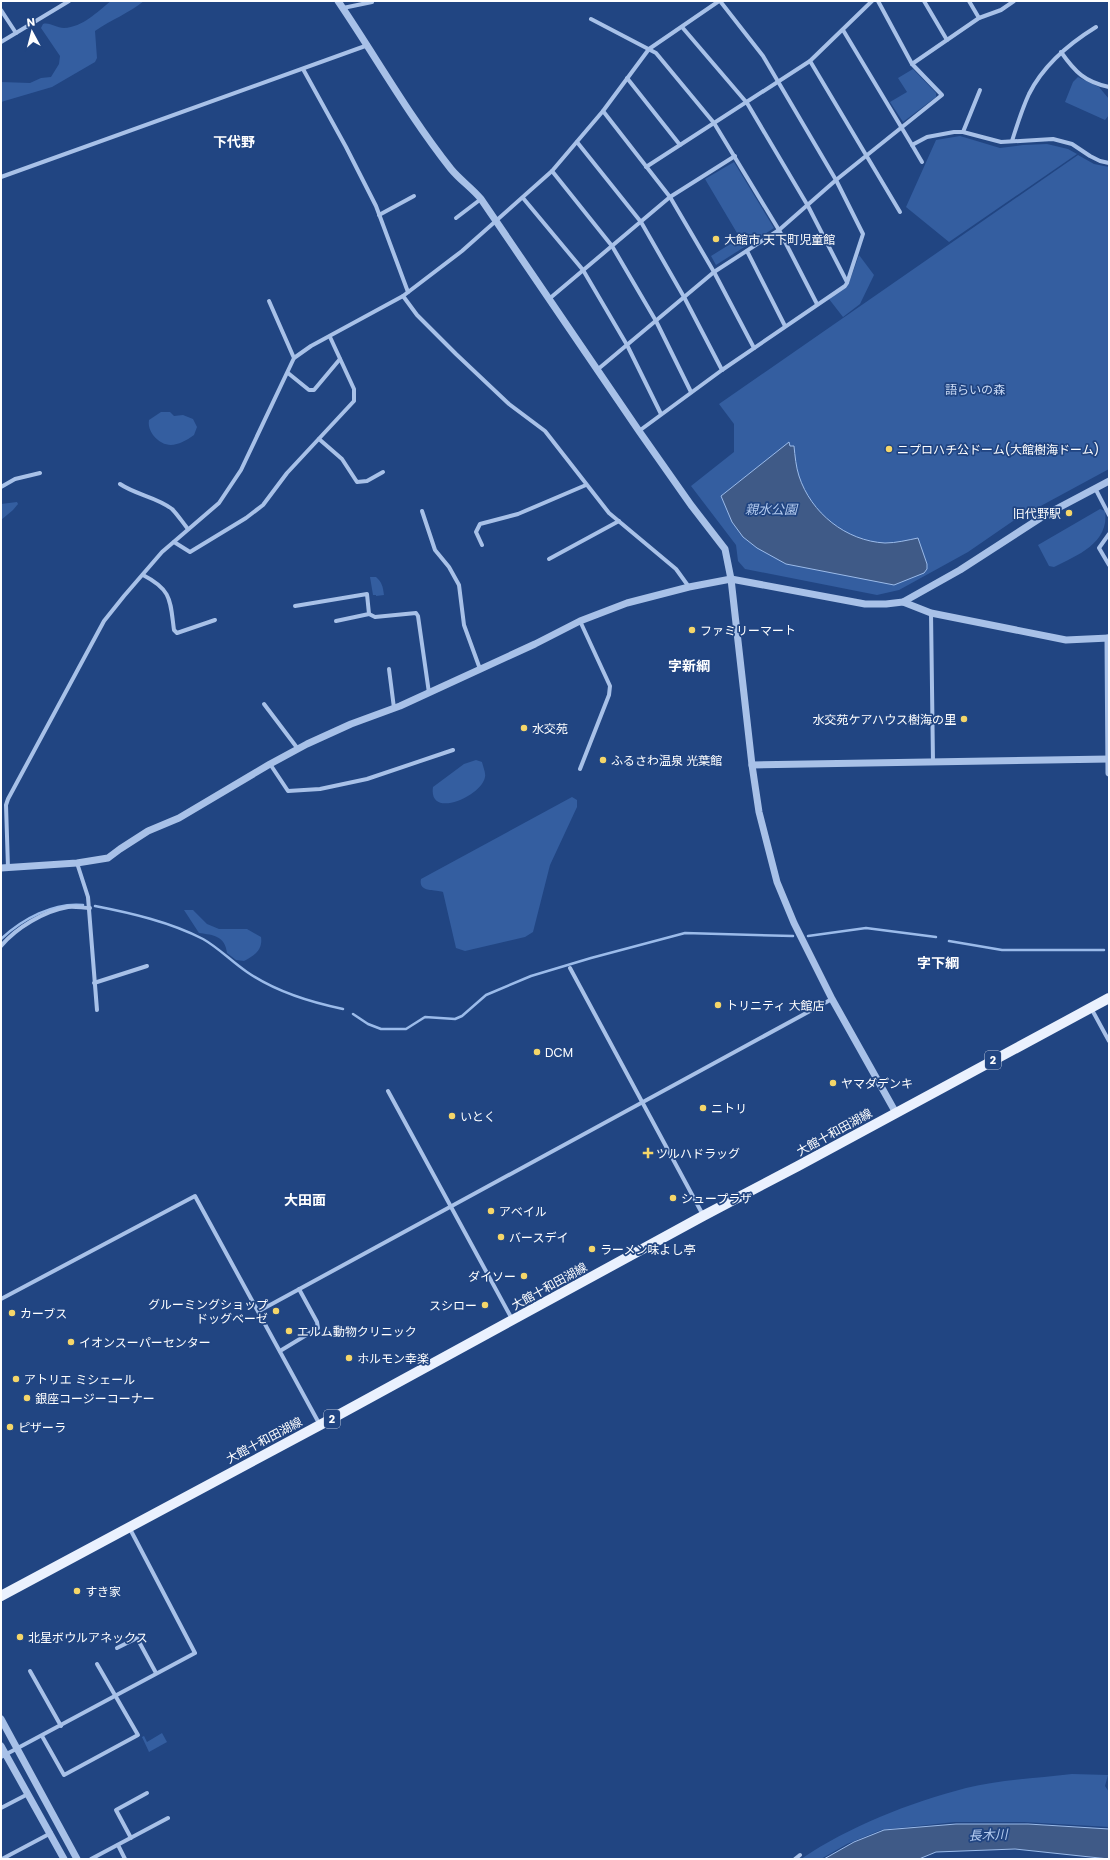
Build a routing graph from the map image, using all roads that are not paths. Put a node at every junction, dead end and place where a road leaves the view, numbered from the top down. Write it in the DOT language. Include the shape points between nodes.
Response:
graph roads {
  1 [pos="69,1"];
  2 [pos="338,1"];
  3 [pos="720,1"];
  4 [pos="872,1"];
  5 [pos="878,1"];
  6 [pos="924,1"];
  7 [pos="969,1"];
  8 [pos="1014,1"];
  9 [pos="372,2"];
  10 [pos="343,8"];
  11 [pos="1,10"];
  12 [pos="979,18"];
  13 [pos="591,19"];
  14 [pos="682,27"];
  15 [pos="1096,27"];
  16 [pos="843,30"];
  17 [pos="16,33"];
  18 [pos="947,40"];
  19 [pos="1,42"];
  20 [pos="368,45"];
  21 [pos="649,49"];
  22 [pos="1062,52"];
  23 [pos="810,61"];
  24 [pos="912,64"];
  25 [pos="303,70"];
  26 [pos="627,78"];
  27 [pos="777,83"];
  28 [pos="1109,87"];
  29 [pos="980,90"];
  30 [pos="747,103"];
  31 [pos="603,111"];
  32 [pos="714,123"];
  33 [pos="902,128"];
  34 [pos="963,132"];
  35 [pos="1012,141"];
  36 [pos="577,142"];
  37 [pos="680,145"];
  38 [pos="912,145"];
  39 [pos="735,156"];
  40 [pos="866,156"];
  41 [pos="922,162"];
  42 [pos="1109,163"];
  43 [pos="646,167"];
  44 [pos="552,171"];
  45 [pos="1,177"];
  46 [pos="836,180"];
  47 [pos="414,196"];
  48 [pos="670,197"];
  49 [pos="523,198"];
  50 [pos="481,199"];
  51 [pos="808,206"];
  52 [pos="900,212"];
  53 [pos="379,215"];
  54 [pos="456,218"];
  55 [pos="496,221"];
  56 [pos="641,222"];
  57 [pos="779,230"];
  58 [pos="612,246"];
  59 [pos="748,251"];
  60 [pos="583,270"];
  61 [pos="714,272"];
  62 [pos="847,283"];
  63 [pos="408,292"];
  64 [pos="403,296"];
  65 [pos="684,297"];
  66 [pos="549,299"];
  67 [pos="269,301"];
  68 [pos="817,304"];
  69 [pos="656,321"];
  70 [pos="785,326"];
  71 [pos="330,337"];
  72 [pos="627,345"];
  73 [pos="754,348"];
  74 [pos="294,358"];
  75 [pos="340,359"];
  76 [pos="597,370"];
  77 [pos="722,370"];
  78 [pos="288,373"];
  79 [pos="691,392"];
  80 [pos="661,414"];
  81 [pos="639,431"];
  82 [pos="319,439"];
  83 [pos="383,472"];
  84 [pos="40,473"];
  85 [pos="1109,480"];
  86 [pos="120,484"];
  87 [pos="586,485"];
  88 [pos="1,487"];
  89 [pos="1095,488"];
  90 [pos="422,511"];
  91 [pos="1109,514"];
  92 [pos="620,521"];
  93 [pos="188,529"];
  94 [pos="1109,534"];
  95 [pos="174,542"];
  96 [pos="482,545"];
  97 [pos="549,559"];
  98 [pos="1109,565"];
  99 [pos="143,575"];
  100 [pos="731,579"];
  101 [pos="689,587"];
  102 [pos="904,602"];
  103 [pos="295,606"];
  104 [pos="931,613"];
  105 [pos="369,614"];
  106 [pos="216,620"];
  107 [pos="580,621"];
  108 [pos="336,622"];
  109 [pos="1108,638"];
  110 [pos="389,668"];
  111 [pos="480,669"];
  112 [pos="429,693"];
  113 [pos="264,704"];
  114 [pos="394,708"];
  115 [pos="298,749"];
  116 [pos="453,750"];
  117 [pos="1109,758"];
  118 [pos="933,762"];
  119 [pos="270,764"];
  120 [pos="752,765"];
  121 [pos="580,769"];
  122 [pos="1109,773"];
  123 [pos="78,863"];
  124 [pos="5,868"];
  125 [pos="90,908"];
  126 [pos="1,946"];
  127 [pos="147,966"];
  128 [pos="570,968"];
  129 [pos="94,983"];
  130 [pos="1109,998"];
  131 [pos="832,999"];
  132 [pos="1091,1008"];
  133 [pos="97,1010"];
  134 [pos="1109,1041"];
  135 [pos="388,1091"];
  136 [pos="643,1103"];
  137 [pos="896,1113"];
  138 [pos="451,1207"];
  139 [pos="703,1216"];
  140 [pos="299,1289"];
  141 [pos="1,1299"];
  142 [pos="258,1311"];
  143 [pos="512,1321"];
  144 [pos="280,1350"];
  145 [pos="320,1425"];
  146 [pos="129,1527"];
  147 [pos="1,1596"];
  148 [pos="117,1648"];
  149 [pos="97,1664"];
  150 [pos="30,1671"];
  151 [pos="156,1673"];
  152 [pos="115,1697"];
  153 [pos="1,1719"];
  154 [pos="61,1726"];
  155 [pos="42,1736"];
  156 [pos="1,1746"];
  157 [pos="17,1748"];
  158 [pos="4,1756"];
  159 [pos="147,1793"];
  160 [pos="29,1794"];
  161 [pos="1,1808"];
  162 [pos="168,1818"];
  163 [pos="51,1833"];
  164 [pos="131,1838"];
  165 [pos="118,1845"];
  166 [pos="800,1855"];
  167 [pos="2,1859"];
  168 [pos="64,1859"];
  169 [pos="77,1859"];
  170 [pos="91,1859"];
  171 [pos="125,1859"];
  172 [pos="796,1859"];
  1 -- 17 [label="street"];
  2 -- 10 [label="street"];
  3 -- 14 [label="street"];
  3 -- 27 [label="street" via="763,56"];
  4 -- 16 [label="street"];
  5 -- 24 [label="street"];
  6 -- 18 [label="street"];
  7 -- 12 [label="street"];
  8 -- 12 [label="street" via="1001,10"];
  9 -- 10 [label="street"];
  10 -- 20 [label="street"];
  11 -- 17 [label="street"];
  12 -- 18 [label="street"];
  13 -- 21 [label="street"];
  14 -- 21 [label="street"];
  14 -- 30 [label="street"];
  15 -- 22 [label="street"];
  16 -- 23 [label="street"];
  16 -- 33 [label="street"];
  17 -- 19 [label="street"];
  18 -- 24 [label="street"];
  20 -- 25 [label="street"];
  20 -- 50 [label="street" via="391,84 451,170"];
  21 -- 26 [label="street"];
  21 -- 32 [label="street" via="656,53"];
  22 -- 28 [label="street" via="1076,72 1096,84"];
  22 -- 35 [label="street" via="1050,64 1029,94"];
  23 -- 27 [label="street"];
  23 -- 40 [label="street"];
  24 -- 33 [label="street" via="942,95"];
  25 -- 45 [label="street"];
  25 -- 53 [label="street" via="346,147"];
  26 -- 31 [label="street"];
  26 -- 37 [label="street"];
  27 -- 30 [label="street"];
  27 -- 46 [label="street"];
  29 -- 34 [label="street"];
  30 -- 32 [label="street"];
  30 -- 51 [label="street"];
  31 -- 36 [label="street"];
  31 -- 43 [label="street"];
  32 -- 37 [label="street"];
  32 -- 39 [label="street"];
  33 -- 38 [label="street"];
  33 -- 40 [label="street"];
  34 -- 35 [label="street" via="1001,142"];
  34 -- 38 [label="street" via="927,137"];
  35 -- 42 [label="street" via="1053,139 1072,144 1090,156"];
  36 -- 44 [label="street"];
  36 -- 56 [label="street"];
  37 -- 43 [label="street"];
  38 -- 41 [label="street"];
  39 -- 48 [label="street"];
  39 -- 57 [label="street"];
  40 -- 46 [label="street"];
  40 -- 52 [label="street"];
  43 -- 48 [label="street"];
  44 -- 49 [label="street"];
  44 -- 58 [label="street"];
  46 -- 51 [label="street"];
  46 -- 62 [label="street" via="863,234"];
  47 -- 53 [label="street"];
  48 -- 56 [label="street"];
  48 -- 61 [label="street"];
  49 -- 55 [label="street"];
  49 -- 60 [label="street"];
  50 -- 54 [label="street"];
  50 -- 55 [label="street"];
  51 -- 57 [label="street"];
  51 -- 62 [label="street"];
  53 -- 63 [label="street"];
  55 -- 63 [label="street"];
  55 -- 66 [label="street"];
  56 -- 58 [label="street"];
  56 -- 65 [label="street"];
  57 -- 59 [label="street"];
  57 -- 68 [label="street"];
  58 -- 60 [label="street"];
  58 -- 69 [label="street"];
  59 -- 61 [label="street"];
  59 -- 70 [label="street"];
  60 -- 66 [label="street"];
  60 -- 72 [label="street"];
  61 -- 65 [label="street"];
  61 -- 73 [label="street"];
  62 -- 68 [label="street"];
  63 -- 64 [label="street"];
  64 -- 71 [label="street"];
  64 -- 87 [label="street" via="416,315 456,354 509,404 545,431"];
  65 -- 69 [label="street"];
  65 -- 77 [label="street"];
  66 -- 76 [label="street"];
  67 -- 74 [label="street"];
  68 -- 70 [label="street"];
  69 -- 72 [label="street"];
  69 -- 79 [label="street"];
  70 -- 73 [label="street"];
  71 -- 74 [label="street"];
  71 -- 75 [label="street"];
  72 -- 76 [label="street"];
  72 -- 80 [label="street"];
  73 -- 77 [label="street"];
  74 -- 78 [label="street"];
  75 -- 78 [label="street" via="314,390 309,390"];
  75 -- 82 [label="street" via="354,389 354,401"];
  76 -- 81 [label="street"];
  77 -- 79 [label="street"];
  78 -- 93 [label="street" via="241,470 219,503"];
  79 -- 80 [label="street"];
  80 -- 81 [label="street"];
  81 -- 100 [label="street" via="725,549"];
  82 -- 83 [label="street" via="342,459 357,482 367,481"];
  82 -- 95 [label="street" via="287,473 263,505 246,518 190,552"];
  84 -- 88 [label="street" via="15,479"];
  85 -- 89 [label="street"];
  86 -- 93 [label="street" via="167,506"];
  87 -- 92 [label="street" via="609,513"];
  87 -- 96 [label="street" via="518,514 480,524 476,532"];
  89 -- 91 [label="street"];
  89 -- 102 [label="street" via="1045,515 960,570"];
  90 -- 111 [label="street" via="435,550 449,567 459,586 464,625"];
  92 -- 97 [label="street"];
  92 -- 101 [label="street" via="676,569"];
  93 -- 95 [label="street"];
  94 -- 98 [label="street" via="1099,548"];
  95 -- 99 [label="street"];
  99 -- 106 [label="street" via="158,583 164,590 172,608 174,630 177,632"];
  99 -- 124 [label="street" via="104,621 8,799"];
  100 -- 101 [label="street"];
  100 -- 102 [label="street" via="865,604"];
  100 -- 120 [label="street"];
  101 -- 107 [label="street" via="626,602"];
  102 -- 104 [label="street"];
  103 -- 105 [label="street" via="367,594"];
  104 -- 109 [label="street" via="1066,640"];
  104 -- 118 [label="street"];
  105 -- 108 [label="street"];
  105 -- 112 [label="street" via="375,617 416,613"];
  107 -- 111 [label="street"];
  107 -- 121 [label="street" via="610,686 609,695"];
  109 -- 117 [label="street"];
  110 -- 114 [label="street"];
  111 -- 112 [label="street"];
  112 -- 114 [label="street"];
  113 -- 115 [label="street"];
  114 -- 115 [label="street" via="351,724"];
  115 -- 119 [label="street"];
  116 -- 119 [label="street" via="367,780 320,789 288,791"];
  117 -- 118 [label="street"];
  117 -- 122 [label="street"];
  118 -- 120 [label="street"];
  119 -- 123 [label="street" via="179,818 148,831 108,858"];
  120 -- 131 [label="street" via="759,812 777,882 794,923"];
  123 -- 124 [label="street"];
  123 -- 125 [label="street"];
  125 -- 126 [label="street" via="69,907 51,913 20,929"];
  125 -- 129 [label="street"];
  127 -- 129 [label="street"];
  128 -- 136 [label="street"];
  129 -- 133 [label="street"];
  130 -- 132 [label="main road, 大館十和田湖線 / 2"];
  131 -- 136 [label="street"];
  131 -- 137 [label="street"];
  132 -- 134 [label="street"];
  132 -- 137 [label="main road, 大館十和田湖線 / 2"];
  135 -- 138 [label="street"];
  136 -- 138 [label="street"];
  136 -- 139 [label="street"];
  137 -- 139 [label="main road, 大館十和田湖線 / 2"];
  138 -- 140 [label="street"];
  138 -- 143 [label="street"];
  139 -- 143 [label="main road, 大館十和田湖線 / 2"];
  140 -- 142 [label="street"];
  140 -- 144 [label="street" via="318,1322 318,1328"];
  141 -- 142 [label="street" via="195,1196"];
  142 -- 144 [label="street"];
  143 -- 145 [label="main road, 大館十和田湖線 / 2"];
  144 -- 145 [label="street"];
  145 -- 146 [label="main road, 大館十和田湖線 / 2"];
  146 -- 147 [label="main road, 大館十和田湖線 / 2"];
  146 -- 151 [label="street" via="195,1653"];
  148 -- 151 [label="street" via="137,1638"];
  149 -- 152 [label="street"];
  150 -- 154 [label="street"];
  151 -- 152 [label="street"];
  152 -- 154 [label="street"];
  152 -- 155 [label="street" via="138,1735 64,1775"];
  153 -- 157 [label="street"];
  154 -- 155 [label="street"];
  155 -- 157 [label="street"];
  156 -- 158 [label="street"];
  157 -- 158 [label="street"];
  157 -- 169 [label="street"];
  158 -- 160 [label="street"];
  159 -- 164 [label="street" via="116,1810"];
  160 -- 161 [label="street"];
  160 -- 163 [label="street"];
  162 -- 164 [label="street"];
  163 -- 167 [label="street"];
  163 -- 168 [label="street"];
  164 -- 165 [label="street"];
  165 -- 170 [label="street"];
  165 -- 171 [label="street"];
  166 -- 172 [label="street"];
}
